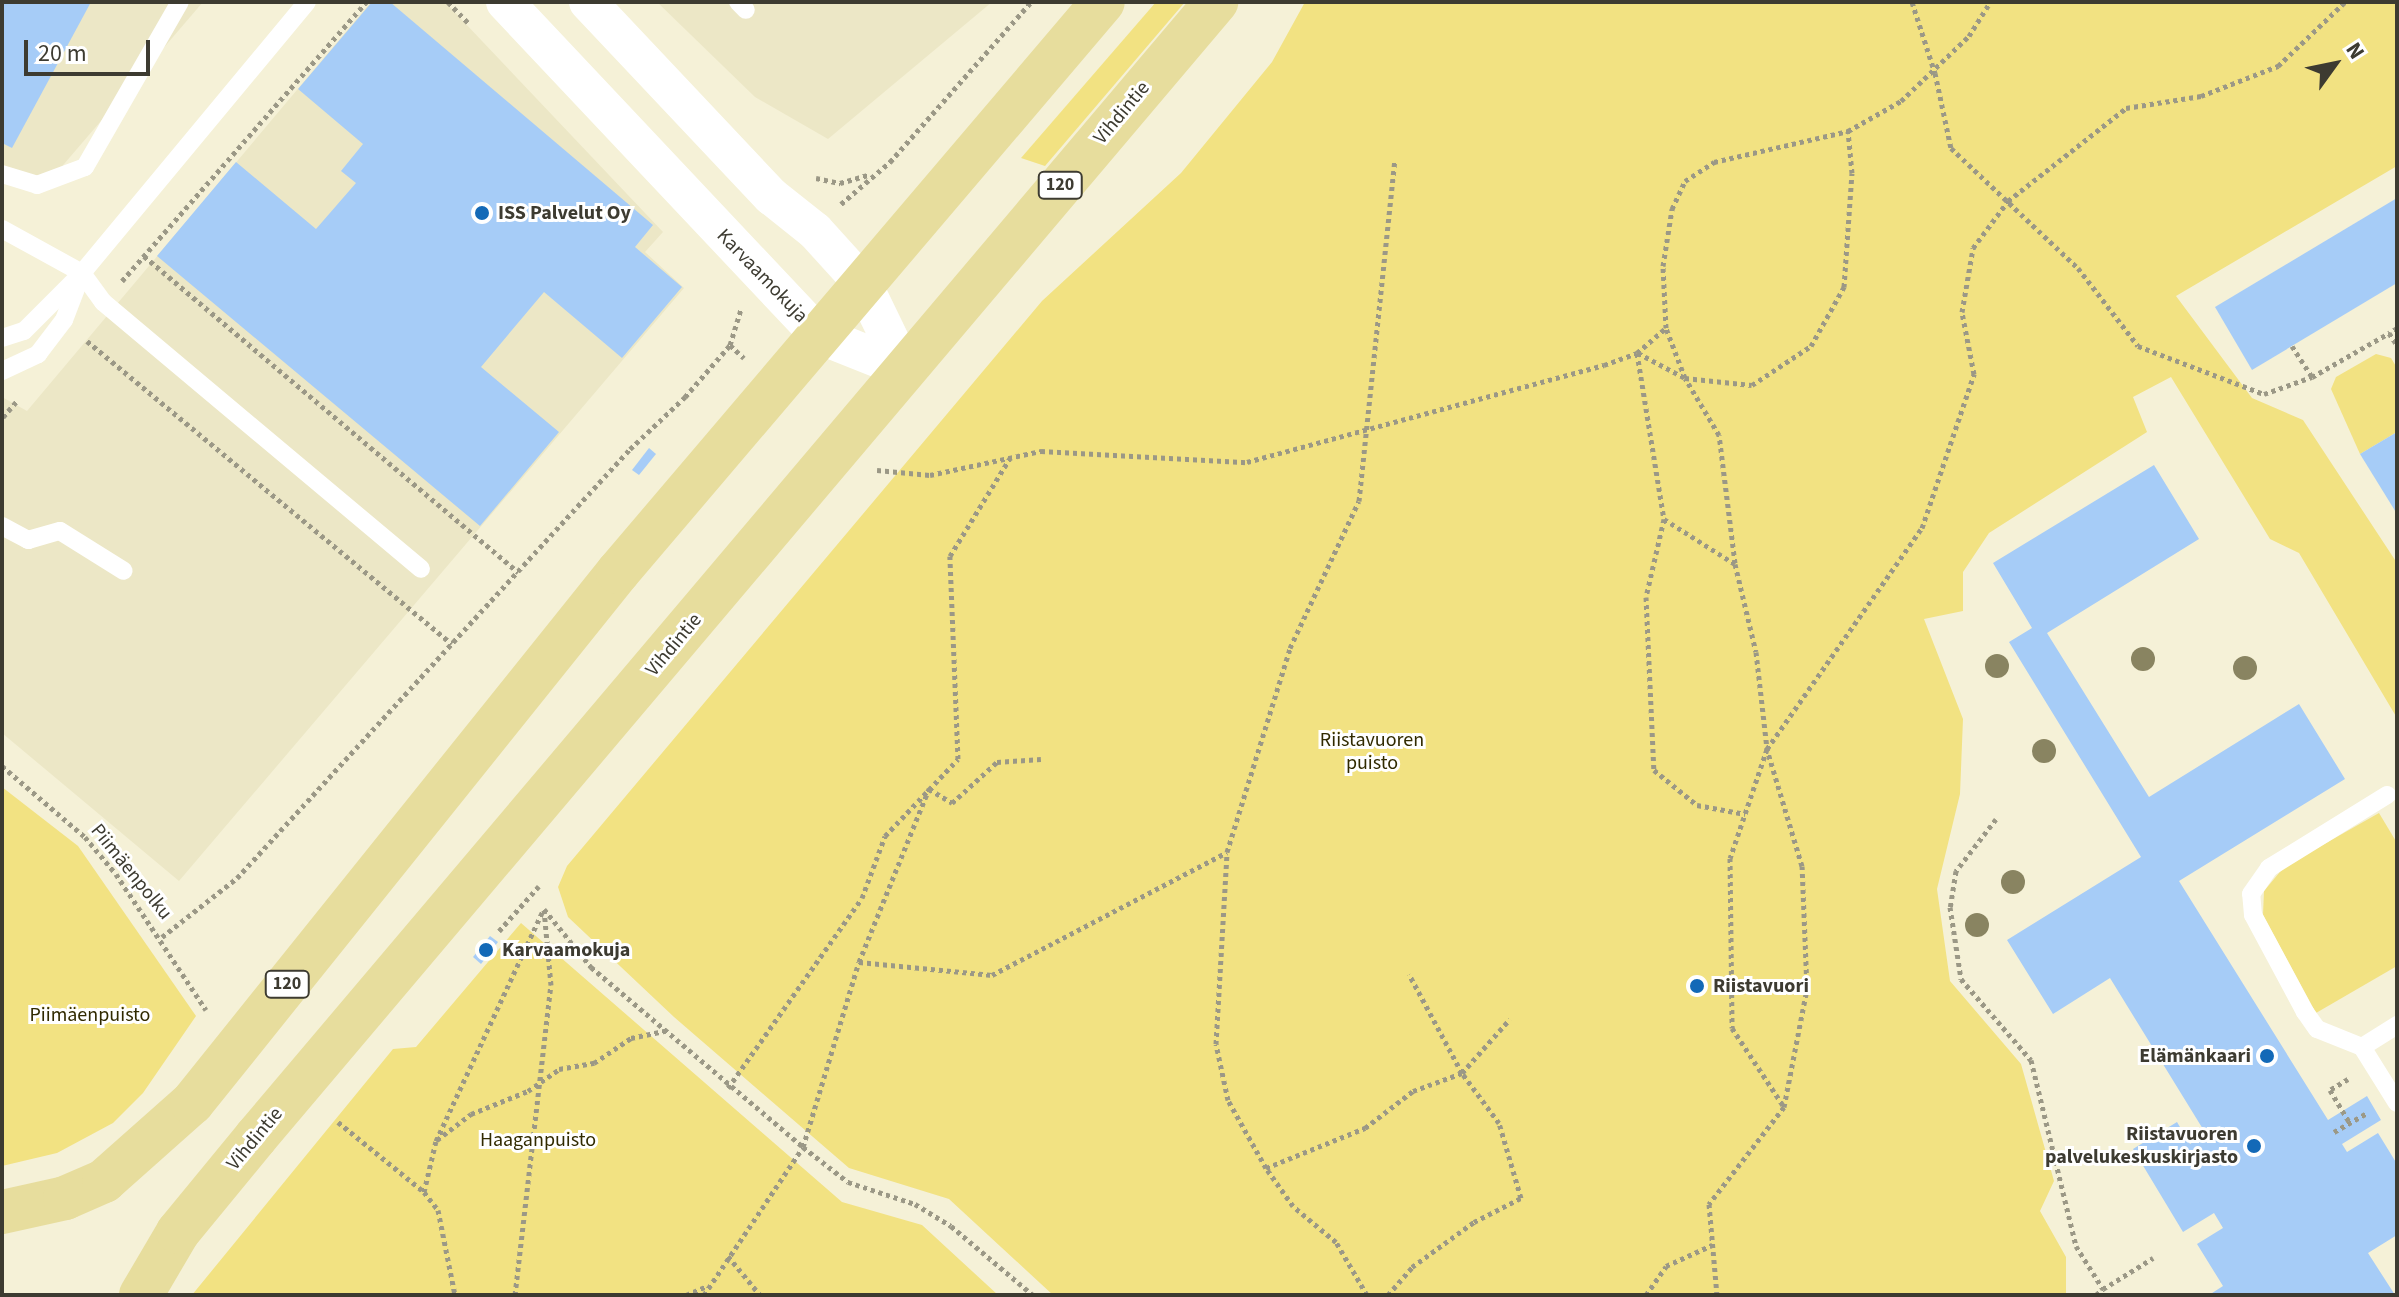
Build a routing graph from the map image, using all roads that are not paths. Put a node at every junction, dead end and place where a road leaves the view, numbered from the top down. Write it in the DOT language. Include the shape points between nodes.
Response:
graph roads {
  1 [pos="180,2"];
  2 [pos="307,2"];
  3 [pos="505,2"];
  4 [pos="588,2"];
  5 [pos="1103,2"];
  6 [pos="1216,2"];
  7 [pos="2,174"];
  8 [pos="2,229"];
  9 [pos="82,273"];
  10 [pos="863,284"];
  11 [pos="819,335"];
  12 [pos="2,338"];
  13 [pos="904,369"];
  14 [pos="2,371"];
  15 [pos="2,526"];
  16 [pos="421,569"];
  17 [pos="124,571"];
  18 [pos="2387,795"];
  19 [pos="2397,1025"];
  20 [pos="2362,1047"];
  21 [pos="2397,1103"];
  22 [pos="2,1212"];
  23 [pos="141,1295"];
  1 -- 7 [label="lane" via="85,167 37,185"];
  2 -- 9 [label="lane"];
  3 -- 11 [label="street, Karvaamokuja"];
  4 -- 10 [label="street" via="771,196 815,231"];
  5 -- 10 [label="main road, 120"];
  6 -- 13 [label="main road, Vihdintie / 120"];
  8 -- 9 [label="lane"];
  9 -- 12 [label="lane" via="24,331"];
  9 -- 14 [label="lane" via="64,320 38,354"];
  9 -- 16 [label="lane" via="103,302"];
  10 -- 11 [label="main road, 120"];
  10 -- 13 [label="street"];
  11 -- 13 [label="street, Karvaamokuja"];
  11 -- 22 [label="main road, 120" via="618,572 192,1103 104,1181 65,1198"];
  13 -- 23 [label="main road, Vihdintie / 120" via="197,1208"];
  15 -- 17 [label="lane" via="28,540 60,531"];
  18 -- 20 [label="lane" via="2269,868 2251,894 2253,915 2317,1029"];
  19 -- 20 [label="lane"];
  20 -- 21 [label="lane"];
}
